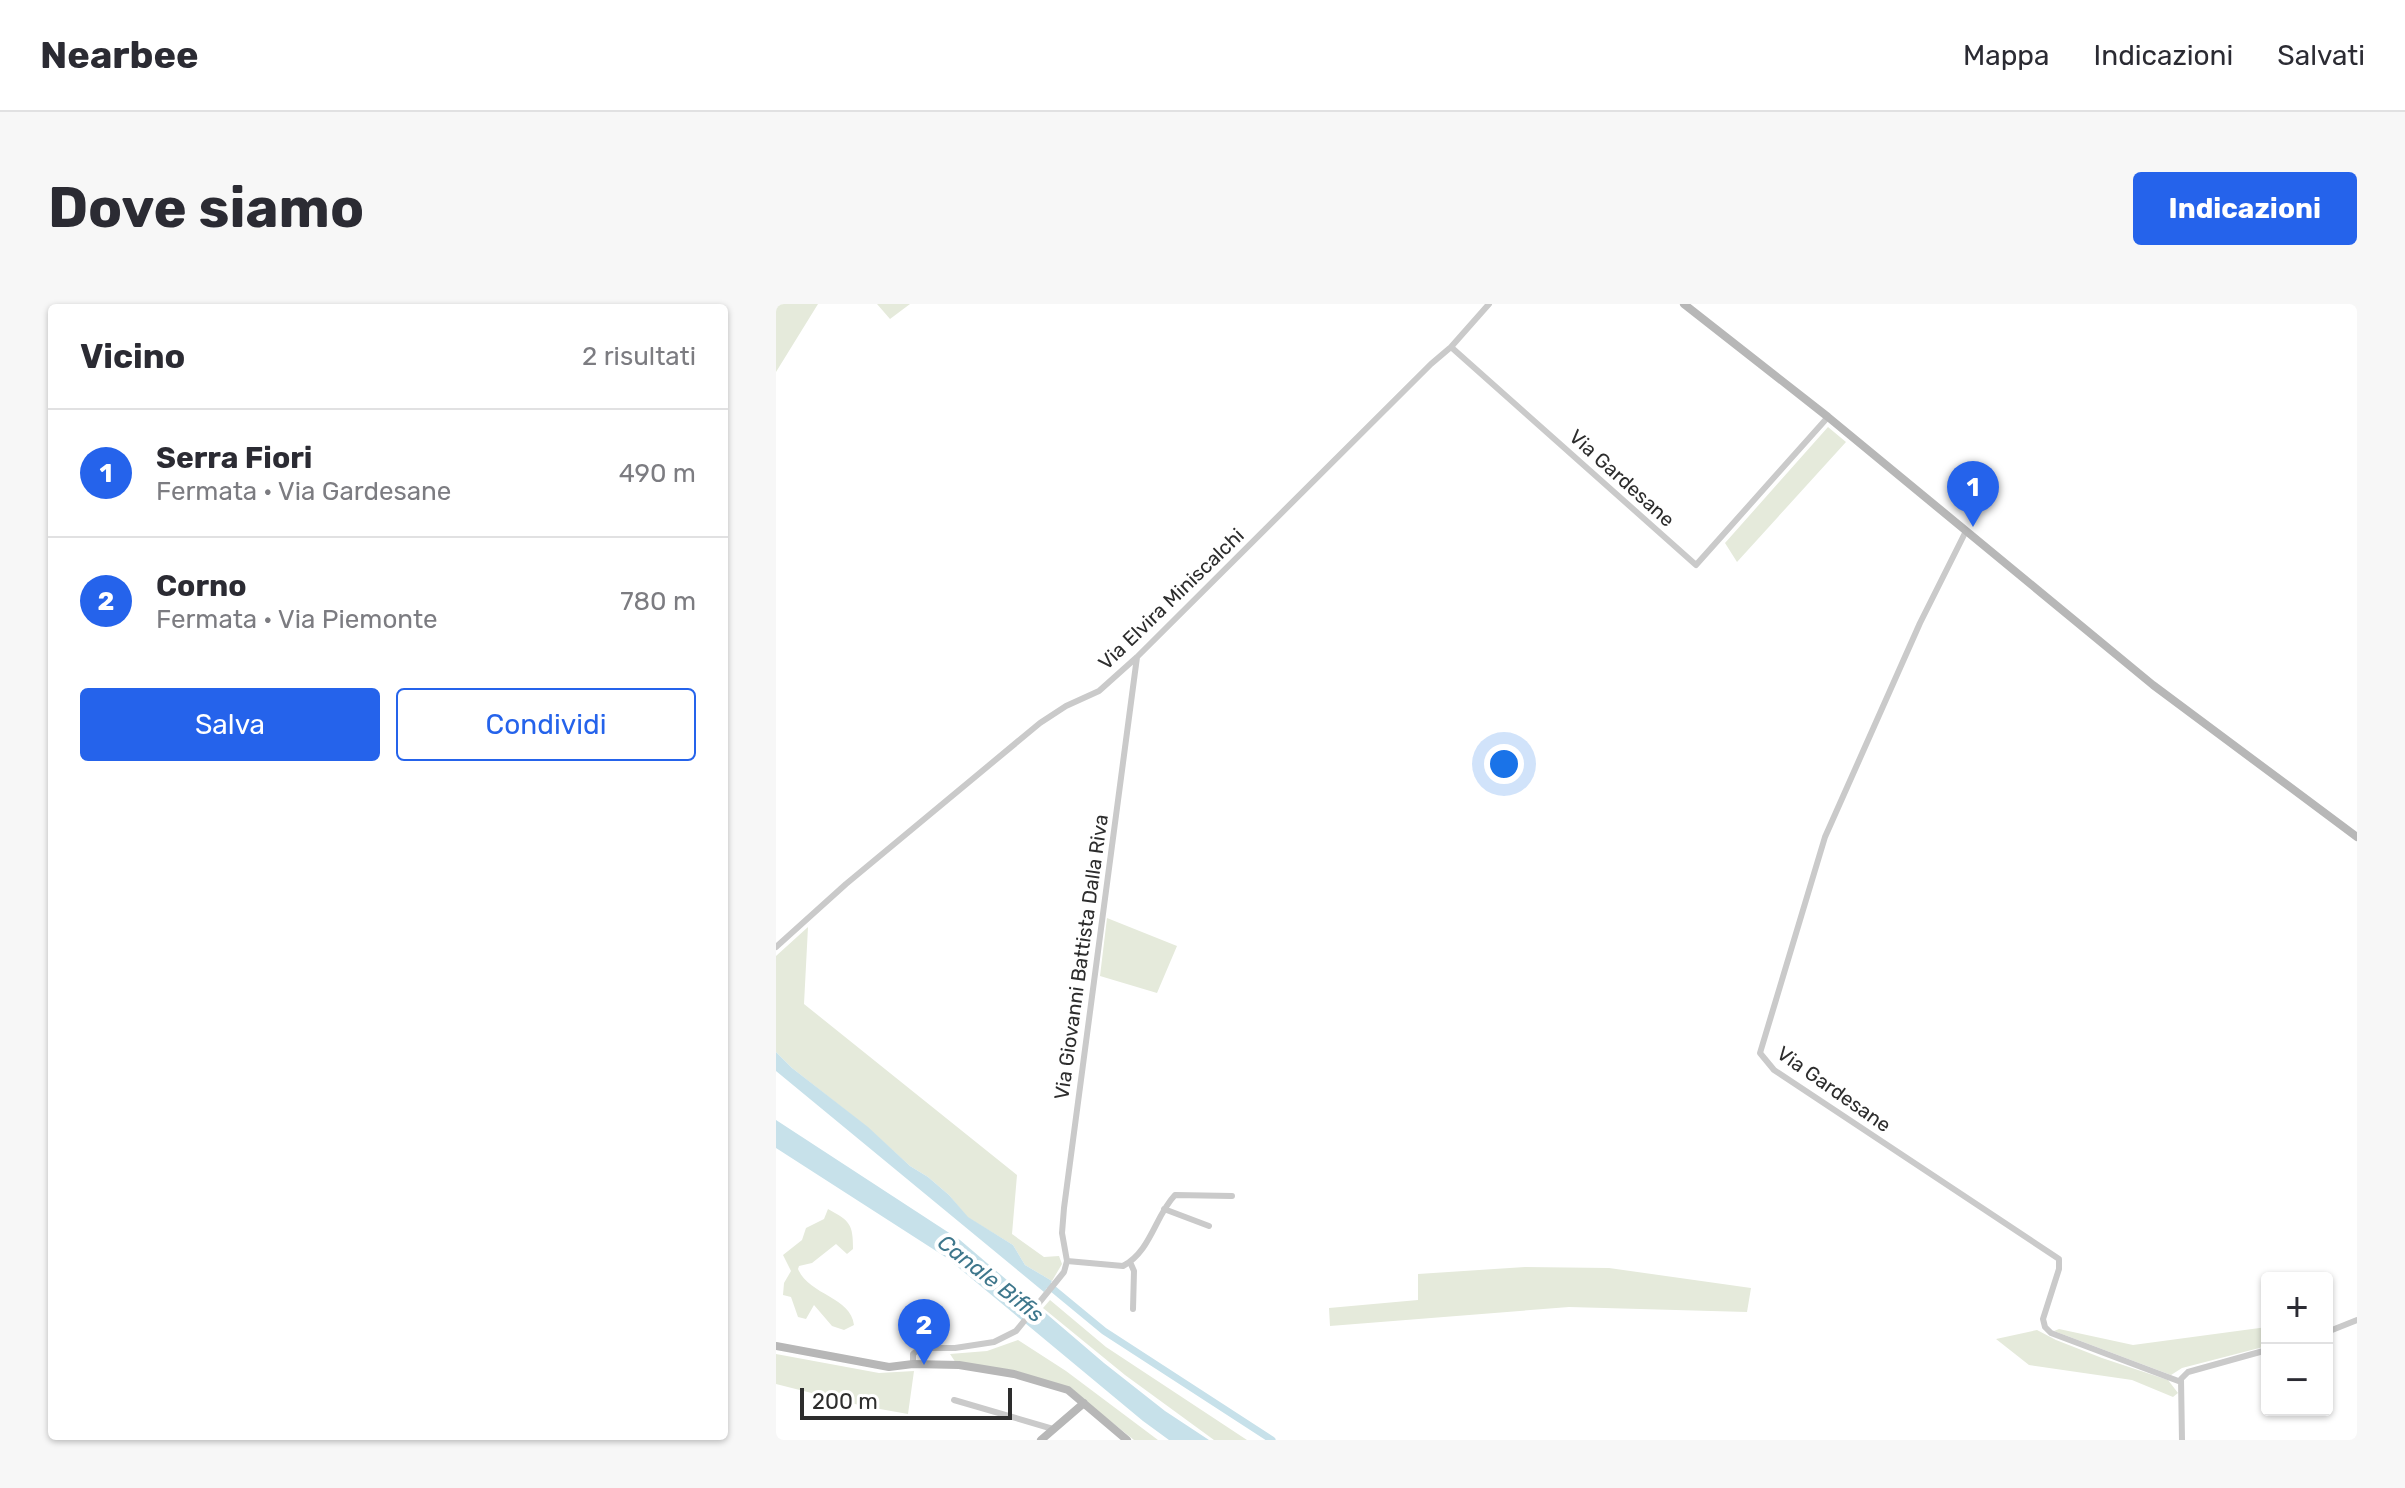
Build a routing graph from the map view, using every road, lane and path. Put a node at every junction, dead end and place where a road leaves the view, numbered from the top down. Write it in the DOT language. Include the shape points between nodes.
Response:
graph roads {
  1 [pos="1489,304"];
  2 [pos="1684,304"];
  3 [pos="1451,347"];
  4 [pos="1828,417"];
  5 [pos="1966,531"];
  6 [pos="1137,657"];
  7 [pos="2357,837"];
  8 [pos="776,947"];
  9 [pos="1232,1196"];
  10 [pos="1164,1209"];
  11 [pos="1209,1226"];
  12 [pos="1067,1261"];
  13 [pos="1130,1262"];
  14 [pos="1133,1309"];
  15 [pos="2357,1320"];
  16 [pos="2333,1330"];
  17 [pos="776,1346"];
  18 [pos="2261,1352"];
  19 [pos="913,1364"];
  20 [pos="2181,1382"];
  21 [pos="954,1400"];
  22 [pos="1084,1403"];
  23 [pos="1053,1429"];
  24 [pos="1041,1440"];
  25 [pos="1127,1440"];
  26 [pos="2182,1440"];
  1 -- 3 [label="street, Via Elvira Miniscalchi"];
  2 -- 4 [label="main road"];
  3 -- 4 [label="street, Via Gardesane" via="1696,565"];
  3 -- 6 [label="street, Via Elvira Miniscalchi"];
  4 -- 5 [label="main road"];
  5 -- 7 [label="main road" via="2153,685"];
  5 -- 20 [label="street, Via Gardesane" via="1825,837 1760,1053 1774,1070 2059,1259 2043,1319 2051,1333"];
  6 -- 8 [label="street, Via Elvira Miniscalchi" via="1099,691 1040,723"];
  6 -- 12 [label="street, Via Giovanni Battista Dalla Riva" via="1064,1208"];
  9 -- 10 [label="street" via="1183,1193"];
  10 -- 11 [label="street"];
  10 -- 13 [label="street"];
  12 -- 13 [label="street" via="1123,1266"];
  12 -- 19 [label="street" via="1064,1272 1008,1336 955,1348 920,1348 913,1354"];
  13 -- 14 [label="street"];
  15 -- 16 [label="street"];
  17 -- 19 [label="main road" via="889,1367"];
  18 -- 20 [label="street" via="2188,1372"];
  19 -- 22 [label="main road" via="1014,1374 1068,1390"];
  20 -- 26 [label="street"];
  21 -- 23 [label="street"];
  22 -- 23 [label="main road"];
  22 -- 25 [label="main road"];
  23 -- 24 [label="main road"];
}
